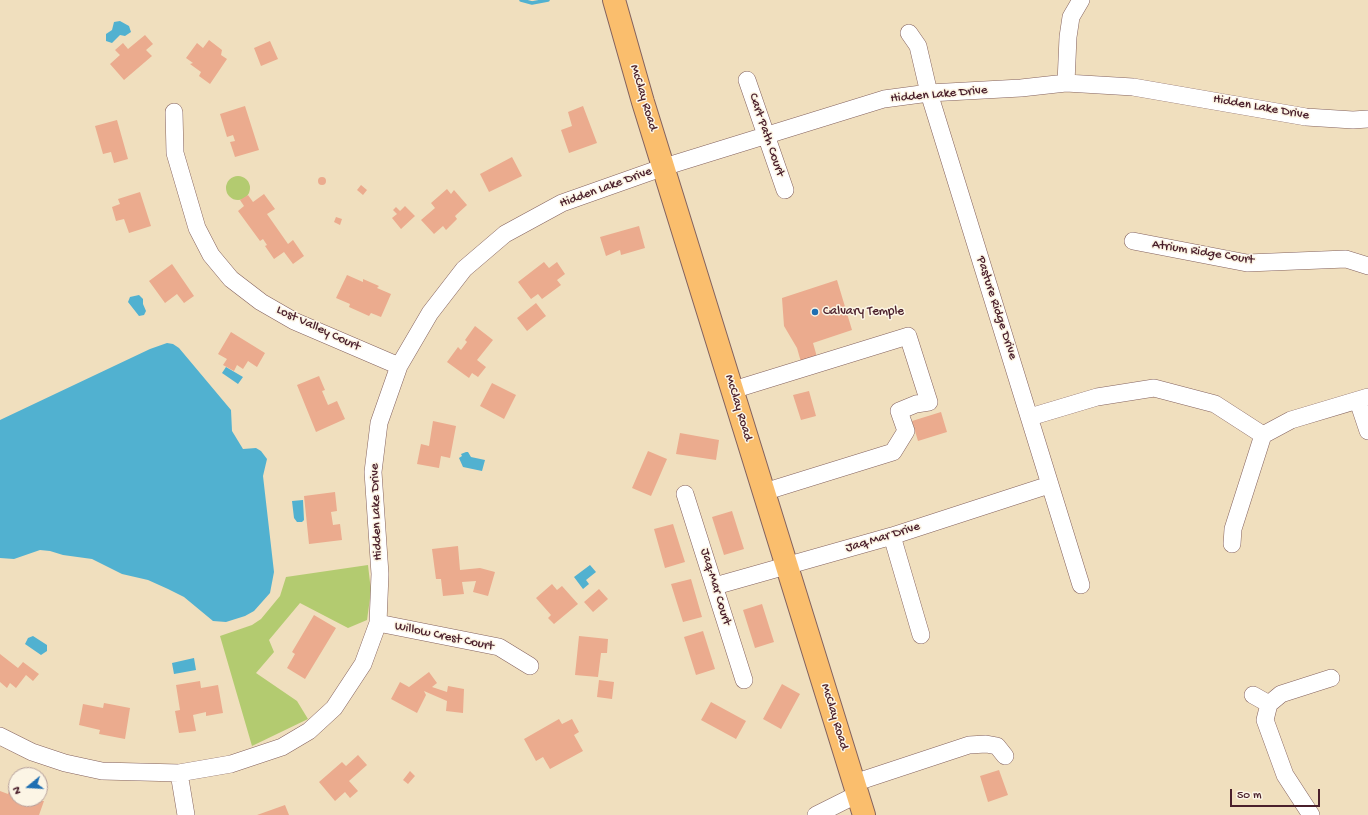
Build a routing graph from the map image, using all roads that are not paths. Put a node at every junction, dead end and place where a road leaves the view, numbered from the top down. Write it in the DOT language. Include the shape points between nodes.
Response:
graph roads {
  1 [pos="614,0"];
  2 [pos="1080,0"];
  3 [pos="909,33"];
  4 [pos="747,80"];
  5 [pos="1066,83"];
  6 [pos="929,93"];
  7 [pos="174,112"];
  8 [pos="1368,119"];
  9 [pos="767,136"];
  10 [pos="664,167"];
  11 [pos="785,190"];
  12 [pos="1133,241"];
  13 [pos="1368,266"];
  14 [pos="399,366"];
  15 [pos="733,390"];
  16 [pos="1363,399"];
  17 [pos="1030,417"];
  18 [pos="1368,431"];
  19 [pos="1263,435"];
  20 [pos="1049,485"];
  21 [pos="764,492"];
  22 [pos="685,494"];
  23 [pos="892,536"];
  24 [pos="1232,544"];
  25 [pos="788,566"];
  26 [pos="1081,585"];
  27 [pos="715,586"];
  28 [pos="378,623"];
  29 [pos="921,634"];
  30 [pos="530,666"];
  31 [pos="1331,678"];
  32 [pos="744,680"];
  33 [pos="1253,695"];
  34 [pos="1269,704"];
  35 [pos="0,736"];
  36 [pos="1005,756"];
  37 [pos="179,773"];
  38 [pos="856,789"];
  39 [pos="186,815"];
  40 [pos="816,815"];
  41 [pos="864,815"];
  42 [pos="1311,815"];
  1 -- 10 [label="main road, McClay Road"];
  2 -- 5 [label="street" via="1072,16 1068,37"];
  3 -- 6 [label="street, Pasture Ridge Drive" via="918,46"];
  4 -- 9 [label="street, Cart Path Court"];
  5 -- 6 [label="street, Hidden Lake Drive"];
  5 -- 8 [label="street, Hidden Lake Drive" via="1133,87 1306,117"];
  6 -- 9 [label="street, Hidden Lake Drive" via="884,99"];
  6 -- 17 [label="street, Pasture Ridge Drive"];
  7 -- 14 [label="street, Lost Valley Court" via="175,153 197,228 211,254 231,279 261,302 294,321"];
  9 -- 10 [label="street, Hidden Lake Drive"];
  9 -- 11 [label="street, Cart Path Court"];
  10 -- 14 [label="street, Hidden Lake Drive" via="562,203 505,234 464,269 430,313"];
  10 -- 15 [label="main road, McClay Road"];
  12 -- 13 [label="street, Atrium Ridge Court" via="1248,263 1346,259"];
  14 -- 28 [label="street, Hidden Lake Drive" via="379,423 373,472 380,574"];
  15 -- 21 [label="main road, McClay Road"];
  15 -- 21 [label="street" via="908,336 929,402 899,411 906,431 893,452"];
  16 -- 18 [label="street"];
  16 -- 19 [label="street" via="1291,420"];
  17 -- 19 [label="street" via="1098,396 1154,388 1215,404"];
  17 -- 20 [label="street, Pasture Ridge Drive"];
  19 -- 24 [label="street" via="1233,529"];
  20 -- 23 [label="street, Jaq Mar Drive"];
  20 -- 26 [label="street, Pasture Ridge Drive"];
  21 -- 25 [label="main road, McClay Road"];
  22 -- 27 [label="street, Jaq-Mar Court"];
  23 -- 25 [label="street, Jaq Mar Drive"];
  23 -- 29 [label="street"];
  25 -- 27 [label="street, Jaq Mar Drive"];
  25 -- 38 [label="main road, McClay Road"];
  27 -- 32 [label="street, Jaq-Mar Court"];
  28 -- 30 [label="street, Willow Crest Court" via="499,647"];
  28 -- 37 [label="street, Hidden Lake Drive" via="363,664 334,708 309,730 282,747 231,764"];
  31 -- 34 [label="street" via="1281,694"];
  33 -- 34 [label="street"];
  34 -- 42 [label="street" via="1265,720 1284,774"];
  35 -- 37 [label="street, Hidden Lake Drive" via="32,752 64,763 102,771"];
  36 -- 38 [label="street" via="997,746 969,745"];
  37 -- 39 [label="street"];
  38 -- 40 [label="street"];
  38 -- 41 [label="main road, McClay Road"];
}
